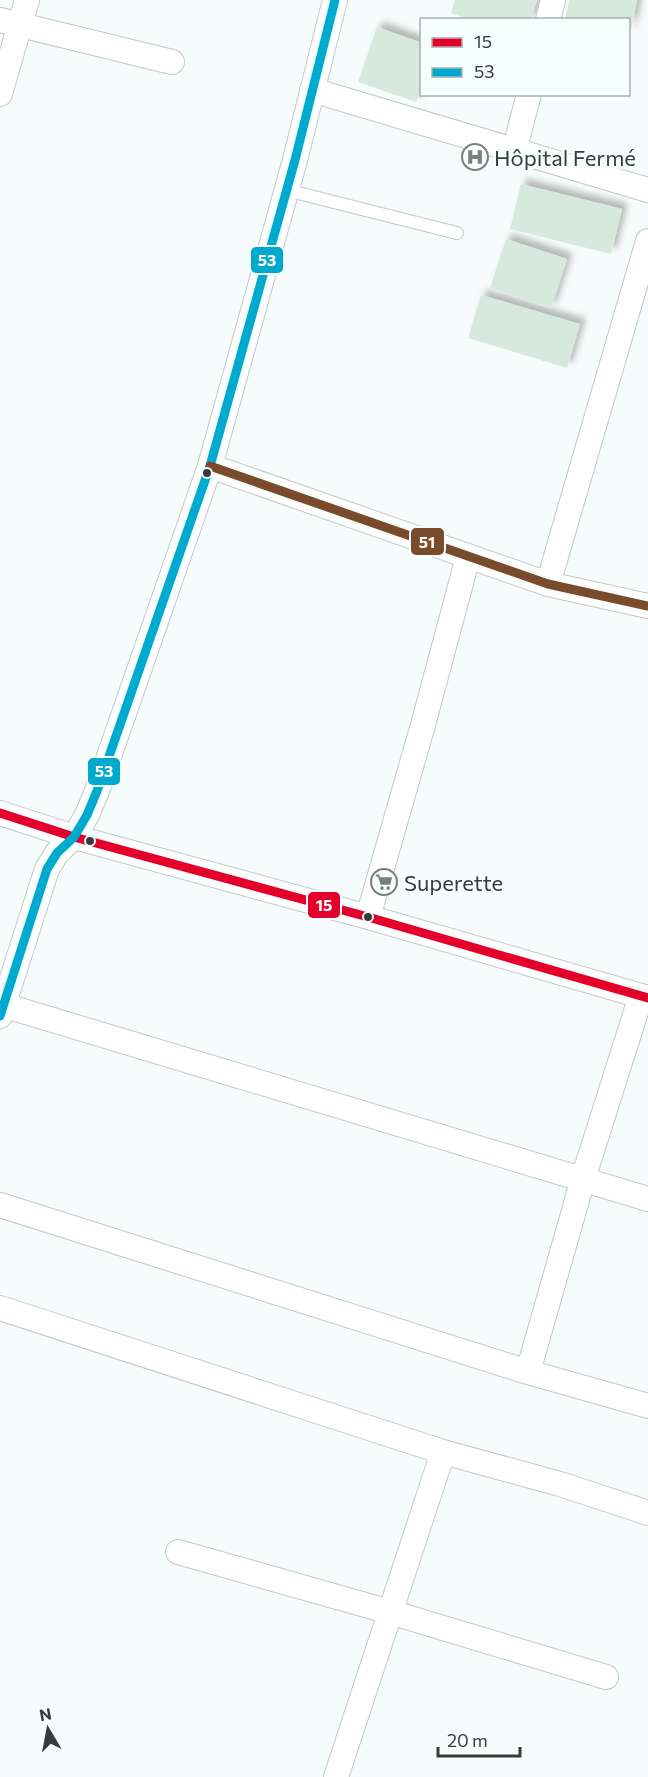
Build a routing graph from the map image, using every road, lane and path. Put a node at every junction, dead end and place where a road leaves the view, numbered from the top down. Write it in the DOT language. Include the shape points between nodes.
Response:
graph roads {
  1 [pos="27,0"];
  2 [pos="335,0"];
  3 [pos="553,0"];
  4 [pos="548,18"];
  5 [pos="10,23"];
  6 [pos="172,62"];
  7 [pos="312,90"];
  8 [pos="0,94"];
  9 [pos="528,96"];
  10 [pos="514,151"];
  11 [pos="286,190"];
  12 [pos="648,190"];
  13 [pos="457,233"];
  14 [pos="648,241"];
  15 [pos="210,466"];
  16 [pos="468,557"];
  17 [pos="548,584"];
  18 [pos="648,606"];
  19 [pos="0,813"];
  20 [pos="75,837"];
  21 [pos="368,916"];
  22 [pos="645,997"];
  23 [pos="2,1010"];
  24 [pos="583,1179"];
  25 [pos="648,1199"];
  26 [pos="0,1205"];
  27 [pos="0,1308"];
  28 [pos="528,1372"];
  29 [pos="648,1406"];
  30 [pos="443,1452"];
  31 [pos="648,1513"];
  32 [pos="178,1552"];
  33 [pos="390,1612"];
  34 [pos="606,1677"];
  35 [pos="336,1777"];
  1 -- 5 [label="street"];
  2 -- 7 [label="street"];
  3 -- 4 [label="street"];
  5 -- 6 [label="street"];
  5 -- 8 [label="street"];
  7 -- 10 [label="street"];
  7 -- 11 [label="street"];
  9 -- 10 [label="street"];
  10 -- 12 [label="street"];
  11 -- 13 [label="lane"];
  11 -- 15 [label="street"];
  14 -- 17 [label="street"];
  15 -- 16 [label="street"];
  15 -- 20 [label="street" via="96,791"];
  16 -- 17 [label="street"];
  16 -- 21 [label="street"];
  17 -- 18 [label="street"];
  19 -- 20 [label="street"];
  20 -- 21 [label="street"];
  20 -- 23 [label="street" via="47,869"];
  21 -- 22 [label="street"];
  22 -- 24 [label="street"];
  23 -- 24 [label="street"];
  24 -- 25 [label="street"];
  24 -- 28 [label="street"];
  26 -- 28 [label="street"];
  27 -- 30 [label="street"];
  28 -- 29 [label="street"];
  30 -- 31 [label="street"];
  30 -- 33 [label="street"];
  32 -- 33 [label="street"];
  33 -- 34 [label="street"];
  33 -- 35 [label="street"];
}
